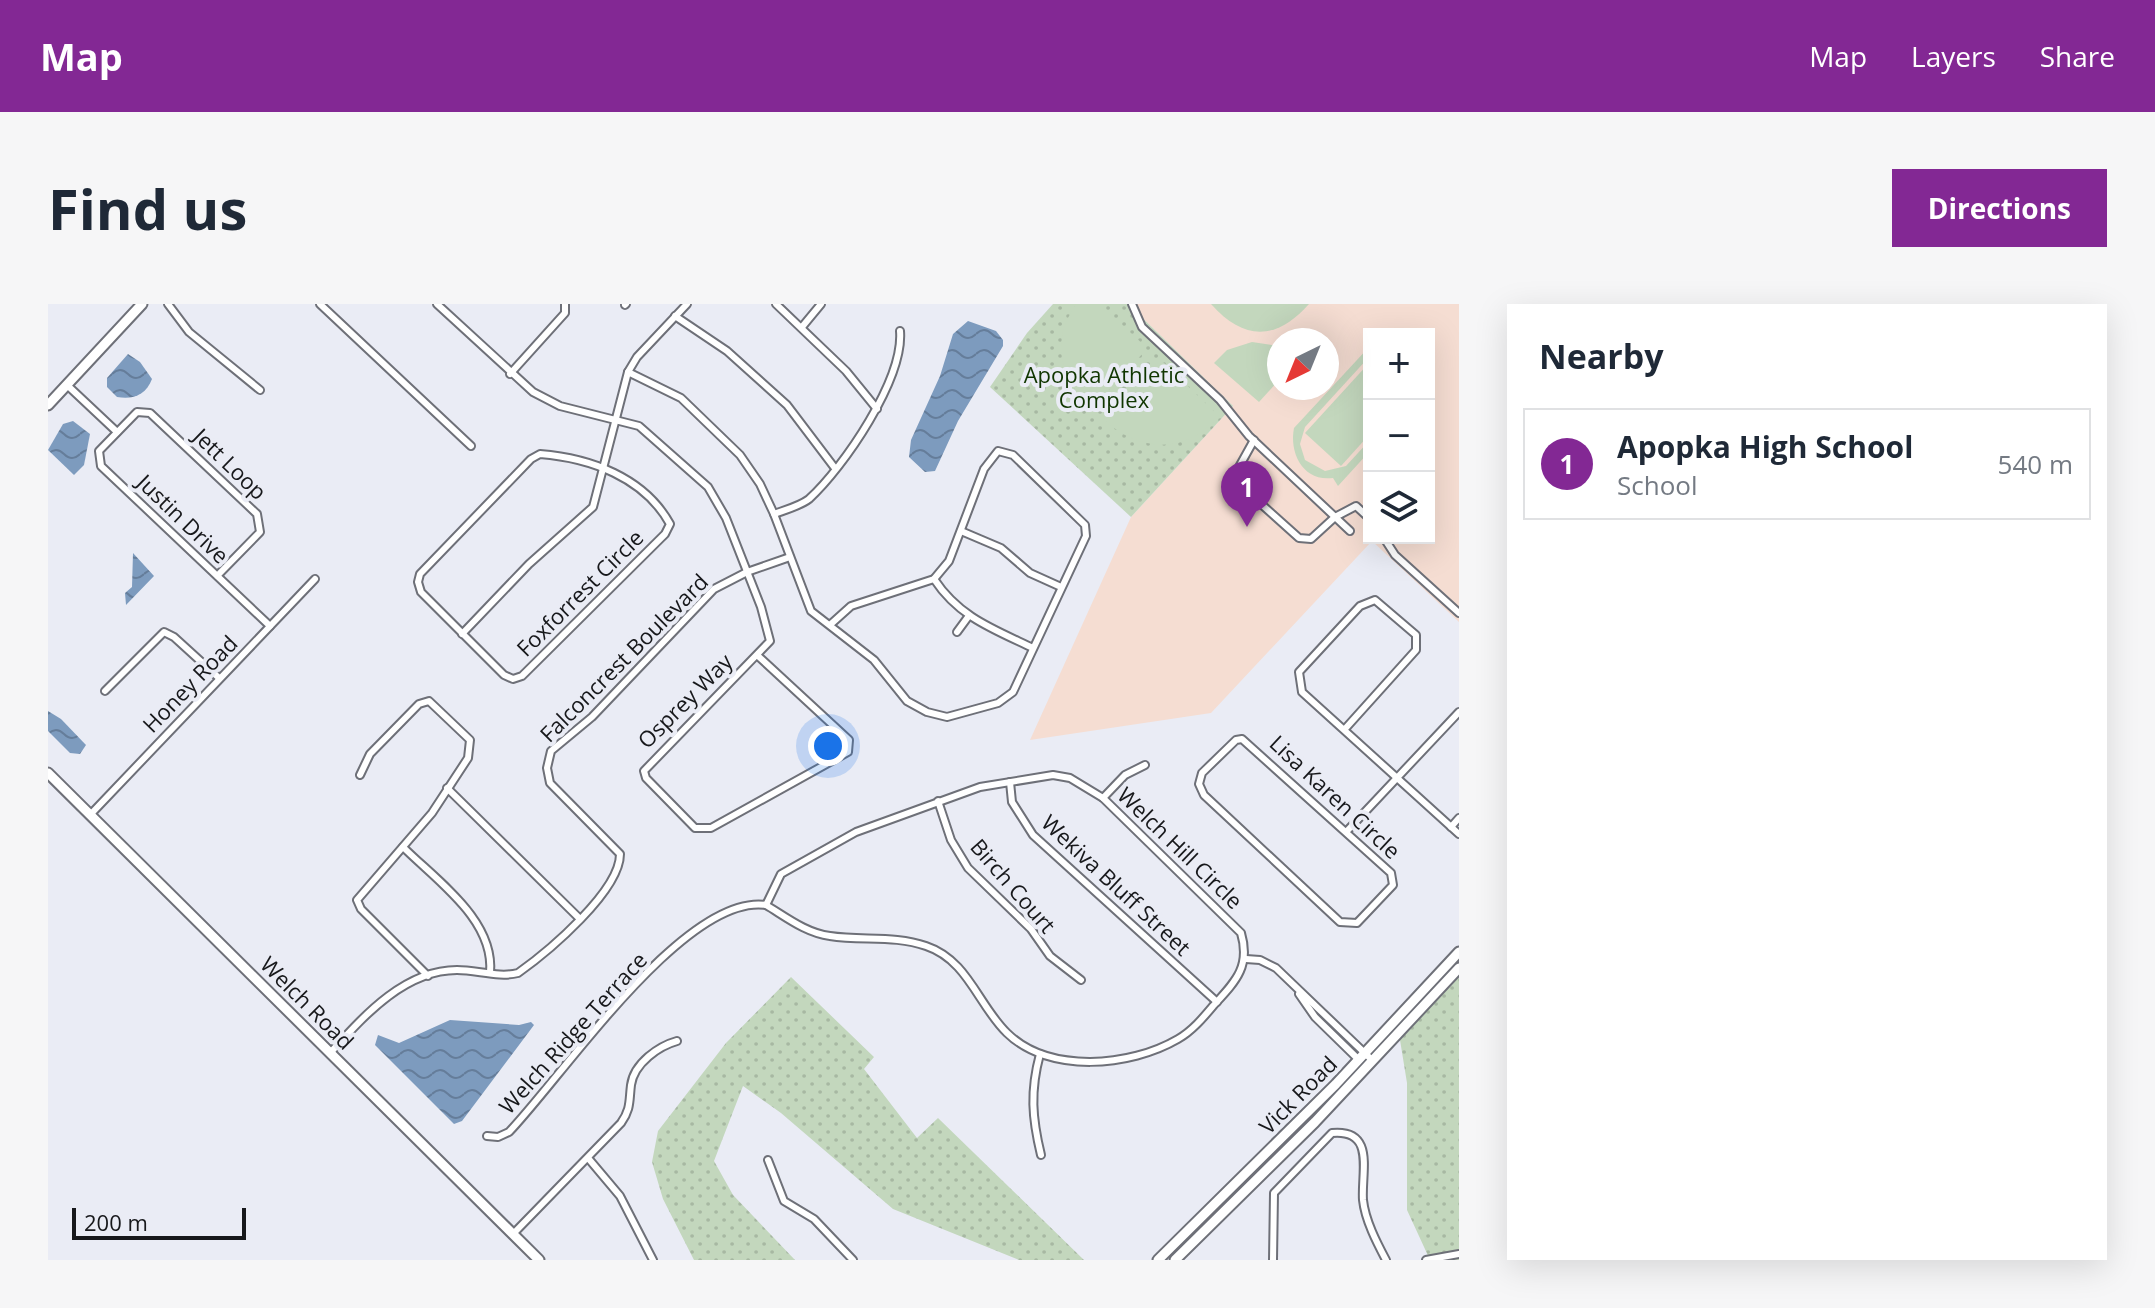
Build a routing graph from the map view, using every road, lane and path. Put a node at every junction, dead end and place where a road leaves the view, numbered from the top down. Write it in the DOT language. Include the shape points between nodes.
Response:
graph roads {
  1 [pos="142,304"];
  2 [pos="168,304"];
  3 [pos="320,304"];
  4 [pos="437,304"];
  5 [pos="565,304"];
  6 [pos="687,304"];
  7 [pos="776,304"];
  8 [pos="821,304"];
  9 [pos="1132,304"];
  10 [pos="675,316"];
  11 [pos="802,327"];
  12 [pos="900,331"];
  13 [pos="628,372"];
  14 [pos="510,374"];
  15 [pos="67,385"];
  16 [pos="260,390"];
  17 [pos="48,405"];
  18 [pos="877,409"];
  19 [pos="615,419"];
  20 [pos="117,432"];
  21 [pos="1254,440"];
  22 [pos="471,446"];
  23 [pos="604,466"];
  24 [pos="834,467"];
  25 [pos="1363,512"];
  26 [pos="774,514"];
  27 [pos="1335,517"];
  28 [pos="961,531"];
  29 [pos="1350,531"];
  30 [pos="1388,544"];
  31 [pos="790,557"];
  32 [pos="747,572"];
  33 [pos="217,576"];
  34 [pos="315,579"];
  35 [pos="934,579"];
  36 [pos="1061,587"];
  37 [pos="1459,613"];
  38 [pos="968,617"];
  39 [pos="831,624"];
  40 [pos="270,626"];
  41 [pos="957,632"];
  42 [pos="462,634"];
  43 [pos="1033,648"];
  44 [pos="757,655"];
  45 [pos="219,678"];
  46 [pos="105,691"];
  47 [pos="1459,712"];
  48 [pos="1344,730"];
  49 [pos="1145,765"];
  50 [pos="48,773"];
  51 [pos="360,775"];
  52 [pos="1397,778"];
  53 [pos="1010,782"];
  54 [pos="447,788"];
  55 [pos="1103,798"];
  56 [pos="938,801"];
  57 [pos="90,815"];
  58 [pos="1459,818"];
  59 [pos="1451,827"];
  60 [pos="1347,831"];
  61 [pos="1459,834"];
  62 [pos="403,847"];
  63 [pos="766,905"];
  64 [pos="579,918"];
  65 [pos="1459,952"];
  66 [pos="1246,959"];
  67 [pos="1459,968"];
  68 [pos="490,973"];
  69 [pos="428,976"];
  70 [pos="1081,980"];
  71 [pos="1217,1002"];
  72 [pos="677,1041"];
  73 [pos="331,1052"];
  74 [pos="1040,1054"];
  75 [pos="1366,1060"];
  76 [pos="487,1136"];
  77 [pos="1041,1155"];
  78 [pos="588,1158"];
  79 [pos="768,1160"];
  80 [pos="513,1234"];
  81 [pos="1459,1254"];
  82 [pos="539,1260"];
  83 [pos="653,1260"];
  84 [pos="853,1260"];
  85 [pos="1158,1260"];
  86 [pos="1175,1260"];
  87 [pos="1273,1260"];
  88 [pos="1386,1260"];
  89 [pos="1426,1260"];
  1 -- 15 [label="street"];
  2 -- 16 [label="street" via="189,332"];
  3 -- 22 [label="street"];
  4 -- 14 [label="street"];
  5 -- 14 [label="street" via="565,313"];
  6 -- 10 [label="street"];
  7 -- 11 [label="street"];
  8 -- 11 [label="street"];
  9 -- 21 [label="street" via="1142,327 1220,400"];
  10 -- 13 [label="street"];
  10 -- 24 [label="street" via="727,351 787,405"];
  11 -- 18 [label="street"];
  12 -- 18 [label="street" via="901,350"];
  13 -- 19 [label="street"];
  13 -- 26 [label="street" via="681,398 740,455"];
  14 -- 19 [label="street" via="560,406"];
  15 -- 17 [label="street"];
  15 -- 20 [label="street"];
  18 -- 24 [label="street"];
  19 -- 23 [label="street"];
  19 -- 32 [label="street" via="651,434 708,487"];
  20 -- 33 [label="street, Justin Drive" via="99,451 101,466"];
  20 -- 33 [label="street, Jett Loop" via="137,412 150,413 257,514 260,532"];
  21 -- 27 [label="street"];
  21 -- 27 [label="street" via="1238,475 1251,498 1305,541"];
  23 -- 42 [label="street" via="593,507"];
  23 -- 42 [label="street, Foxforrest Circle" via="548,454 531,459 420,574 421,592"];
  23 -- 42 [label="street, Foxforrest Circle" via="622,474 666,516 670,524 665,534 522,676 504,675"];
  24 -- 26 [label="street" via="809,498"];
  25 -- 27 [label="street" via="1356,506"];
  26 -- 31 [label="street"];
  27 -- 29 [label="street"];
  28 -- 35 [label="street" via="949,561"];
  28 -- 36 [label="street" via="1001,548 1030,573"];
  28 -- 36 [label="street" via="984,469 991,457 1005,450 1085,525 1086,536"];
  30 -- 37 [label="street"];
  31 -- 32 [label="street, Falconcrest Boulevard"];
  31 -- 39 [label="street" via="811,611"];
  32 -- 44 [label="street, Osprey Way" via="771,635"];
  32 -- 64 [label="street, Falconcrest Boulevard" via="714,589 592,717 551,751 550,783 620,854 620,868"];
  33 -- 40 [label="street, Justin Drive"];
  34 -- 40 [label="street, Honey Road"];
  35 -- 38 [label="street" via="949,602"];
  35 -- 39 [label="street" via="851,606"];
  36 -- 43 [label="street"];
  38 -- 41 [label="street"];
  38 -- 43 [label="street"];
  39 -- 43 [label="street" via="874,660 907,701 947,717 998,703 1013,692"];
  40 -- 45 [label="street, Honey Road"];
  44 -- 44 [label="street, Osprey Way" via="644,771 695,828 711,828 848,752 849,740"];
  45 -- 46 [label="street" via="164,632"];
  45 -- 57 [label="street, Honey Road"];
  47 -- 52 [label="street"];
  48 -- 48 [label="street" via="1302,692 1299,672 1360,606 1375,600 1416,635 1416,650"];
  48 -- 52 [label="street"];
  49 -- 55 [label="street" via="1125,775"];
  50 -- 57 [label="street, Welch Road"];
  51 -- 54 [label="street" via="370,754 419,704 429,701 470,740 468,758"];
  52 -- 59 [label="street"];
  52 -- 60 [label="street"];
  53 -- 55 [label="street, Welch Hill Circle" via="1053,775 1070,778"];
  53 -- 56 [label="street, Welch Hill Circle"];
  53 -- 71 [label="street, Wekiva Bluff Street" via="1012,802 1033,835"];
  54 -- 62 [label="street"];
  54 -- 64 [label="street"];
  55 -- 66 [label="street, Welch Hill Circle" via="1231,919 1241,933"];
  56 -- 63 [label="street, Welch Hill Circle" via="856,832 793,865 781,874"];
  56 -- 70 [label="street, Birch Court" via="951,840 968,868 1031,929 1050,956"];
  57 -- 73 [label="street, Welch Road"];
  58 -- 59 [label="street"];
  59 -- 61 [label="street"];
  60 -- 60 [label="street, Lisa Karen Circle" via="1394,880 1357,923 1349,925 1204,795 1202,773 1242,739"];
  62 -- 68 [label="street" via="475,921 487,939"];
  62 -- 69 [label="street" via="357,900"];
  63 -- 74 [label="street" via="803,929 830,936 928,946 966,975 1010,1036"];
  63 -- 76 [label="street, Welch Ridge Terrace" via="748,902 725,909 683,941 625,995 509,1132"];
  64 -- 68 [label="street, Falconcrest Boulevard" via="518,973"];
  65 -- 75 [label="street, Vick Road"];
  66 -- 71 [label="street" via="1236,981"];
  66 -- 75 [label="street" via="1260,960 1290,982"];
  67 -- 75 [label="street, Vick Road"];
  68 -- 69 [label="street, Falconcrest Boulevard" via="453,970"];
  69 -- 73 [label="street, Falconcrest Boulevard" via="371,1008"];
  71 -- 74 [label="street" via="1181,1037 1129,1058 1065,1061"];
  72 -- 78 [label="street" via="661,1046 633,1076 629,1112"];
  73 -- 80 [label="street, Welch Road"];
  74 -- 77 [label="street" via="1031,1115"];
  75 -- 85 [label="street, Vick Road"];
  75 -- 86 [label="street, Vick Road"];
  78 -- 80 [label="street"];
  78 -- 83 [label="street" via="620,1196"];
  79 -- 84 [label="street" via="784,1201 814,1219"];
  80 -- 82 [label="street, Welch Road"];
  81 -- 89 [label="street"];
  87 -- 88 [label="street" via="1274,1193 1332,1133 1345,1131 1358,1139 1364,1152 1363,1203"];
}
